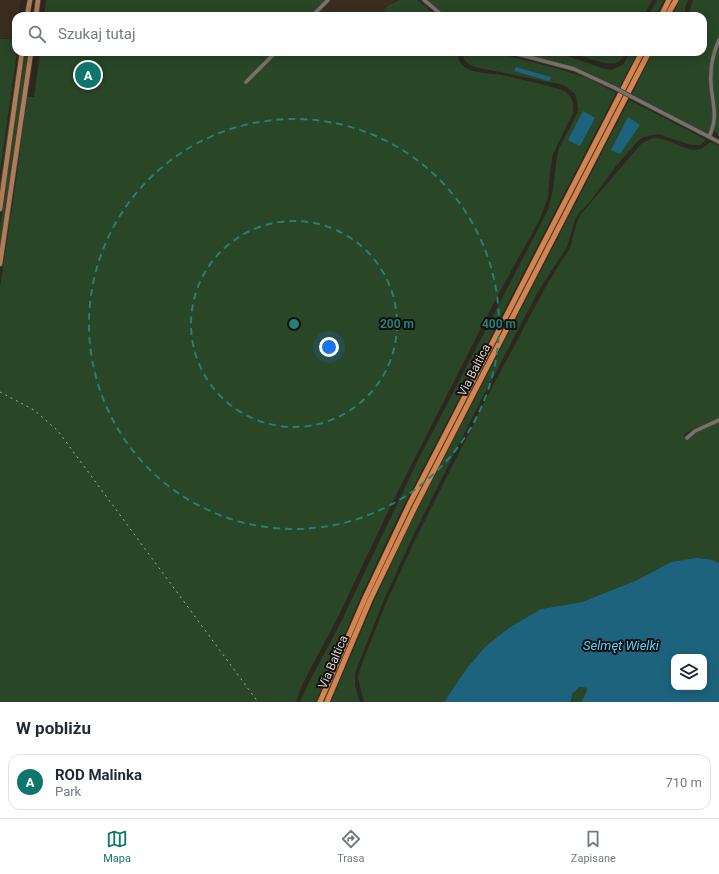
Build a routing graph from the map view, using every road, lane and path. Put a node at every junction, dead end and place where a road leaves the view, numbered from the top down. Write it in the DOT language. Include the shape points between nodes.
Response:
graph roads {
  1 [pos="30,0"];
  2 [pos="38,0"];
  3 [pos="328,0"];
  4 [pos="424,0"];
  5 [pos="669,0"];
  6 [pos="676,0"];
  7 [pos="28,12"];
  8 [pos="36,12"];
  9 [pos="316,12"];
  10 [pos="438,12"];
  11 [pos="663,12"];
  12 [pos="669,12"];
  13 [pos="719,40"];
  14 [pos="21,56"];
  15 [pos="30,56"];
  16 [pos="272,56"];
  17 [pos="525,56"];
  18 [pos="640,56"];
  19 [pos="647,56"];
  20 [pos="246,82"];
  21 [pos="709,137"];
  22 [pos="719,142"];
  23 [pos="0,209"];
  24 [pos="0,264"];
  25 [pos="719,420"];
  26 [pos="687,438"];
  27 [pos="320,702"];
  28 [pos="327,702"];
  1 -- 7 [label="main road"];
  2 -- 8 [label="main road"];
  3 -- 9 [label="street"];
  4 -- 10 [label="street"];
  5 -- 11 [label="highway"];
  6 -- 12 [label="highway"];
  13 -- 21 [label="street" via="711,69 715,113 714,126"];
  14 -- 23 [label="main road"];
  15 -- 24 [label="main road"];
  16 -- 20 [label="street"];
  17 -- 21 [label="street, bridge" via="574,69"];
  18 -- 27 [label="highway, Via Baltica" via="409,505 362,604"];
  19 -- 28 [label="highway, Via Baltica" via="415,507 368,606"];
  21 -- 22 [label="street"];
  25 -- 26 [label="street" via="695,431"];
}
